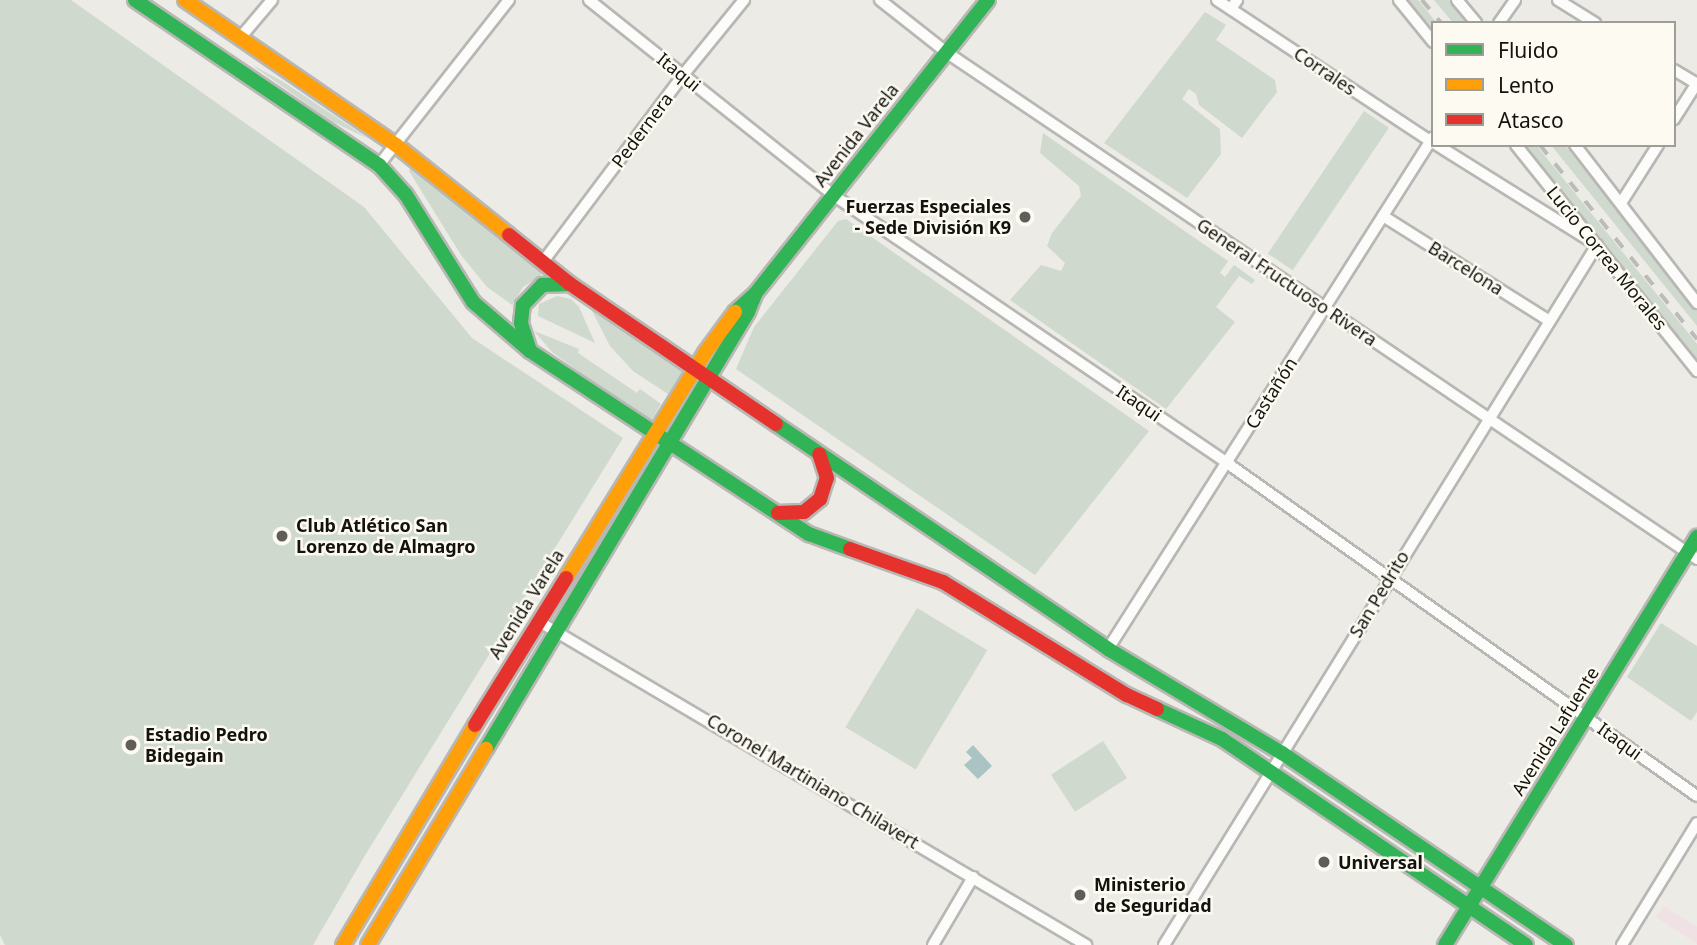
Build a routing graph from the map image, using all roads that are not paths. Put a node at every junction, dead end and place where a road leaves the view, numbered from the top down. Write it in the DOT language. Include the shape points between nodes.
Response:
graph roads {
  1 [pos="135,0"];
  2 [pos="184,0"];
  3 [pos="272,0"];
  4 [pos="509,0"];
  5 [pos="589,0"];
  6 [pos="744,0"];
  7 [pos="880,0"];
  8 [pos="988,0"];
  9 [pos="1217,0"];
  10 [pos="1399,0"];
  11 [pos="1457,0"];
  12 [pos="1515,0"];
  13 [pos="1558,0"];
  14 [pos="1234,4"];
  15 [pos="1474,21"];
  16 [pos="1500,21"];
  17 [pos="1592,21"];
  18 [pos="240,38"];
  19 [pos="1431,40"];
  20 [pos="946,52"];
  21 [pos="1676,72"];
  22 [pos="683,75"];
  23 [pos="1697,84"];
  24 [pos="1676,117"];
  25 [pos="1431,141"];
  26 [pos="396,145"];
  27 [pos="1431,145"];
  28 [pos="1441,147"];
  29 [pos="1518,147"];
  30 [pos="1577,147"];
  31 [pos="1657,147"];
  32 [pos="379,165"];
  33 [pos="833,195"];
  34 [pos="1621,203"];
  35 [pos="1383,216"];
  36 [pos="1597,245"];
  37 [pos="542,263"];
  38 [pos="570,284"];
  39 [pos="755,294"];
  40 [pos="1697,303"];
  41 [pos="1325,308"];
  42 [pos="1548,320"];
  43 [pos="530,351"];
  44 [pos="696,367"];
  45 [pos="1697,371"];
  46 [pos="709,376"];
  47 [pos="1489,417"];
  48 [pos="655,435"];
  49 [pos="670,444"];
  50 [pos="810,447"];
  51 [pos="1227,463"];
  52 [pos="773,512"];
  53 [pos="1697,537"];
  54 [pos="1692,556"];
  55 [pos="1388,579"];
  56 [pos="538,621"];
  57 [pos="556,631"];
  58 [pos="1108,649"];
  59 [pos="1586,717"];
  60 [pos="1282,753"];
  61 [pos="1271,771"];
  62 [pos="446,773"];
  63 [pos="464,784"];
  64 [pos="1697,796"];
  65 [pos="1697,823"];
  66 [pos="973,877"];
  67 [pos="1481,887"];
  68 [pos="1469,906"];
  69 [pos="343,945"];
  70 [pos="368,945"];
  71 [pos="933,945"];
  72 [pos="1086,945"];
  73 [pos="1164,945"];
  74 [pos="1445,945"];
  75 [pos="1526,945"];
  76 [pos="1566,945"];
  77 [pos="1622,945"];
  1 -- 32 [label="main road"];
  2 -- 18 [label="main road"];
  3 -- 18 [label="street"];
  4 -- 26 [label="street"];
  5 -- 22 [label="street, Itaqui"];
  6 -- 22 [label="street, Pedernera"];
  7 -- 20 [label="street, General Fructuoso Rivera"];
  8 -- 20 [label="main road, Avenida Varela"];
  9 -- 14 [label="street, Corrales"];
  10 -- 19 [label="street"];
  11 -- 15 [label="street"];
  12 -- 16 [label="street"];
  13 -- 17 [label="street"];
  14 -- 25 [label="street, Corrales"];
  18 -- 26 [label="main road"];
  20 -- 33 [label="main road, Avenida Varela"];
  20 -- 41 [label="street, General Fructuoso Rivera"];
  21 -- 23 [label="street"];
  22 -- 33 [label="street, Itaqui"];
  22 -- 37 [label="street, Pedernera"];
  23 -- 24 [label="street"];
  26 -- 32 [label="street"];
  26 -- 37 [label="main road"];
  27 -- 35 [label="street, Castañón"];
  28 -- 36 [label="street, Corrales"];
  29 -- 36 [label="street, Lucio Correa Morales"];
  30 -- 34 [label="street"];
  31 -- 34 [label="street"];
  32 -- 43 [label="main road" via="406,195 473,302"];
  33 -- 39 [label="main road, Avenida Varela"];
  33 -- 51 [label="street, Itaqui"];
  34 -- 40 [label="street"];
  35 -- 41 [label="street, Castañón"];
  35 -- 42 [label="street, Barcelona"];
  36 -- 42 [label="street, San Pedrito"];
  36 -- 45 [label="street, Lucio Correa Morales"];
  37 -- 38 [label="main road"];
  38 -- 43 [label="main road" via="542,285 528,296 521,323"];
  38 -- 44 [label="main road"];
  39 -- 44 [label="main road, Avenida Varela" via="740,305"];
  39 -- 46 [label="main road, Avenida Varela"];
  41 -- 47 [label="street, General Fructuoso Rivera"];
  41 -- 51 [label="street, Castañón"];
  42 -- 47 [label="street, San Pedrito"];
  43 -- 48 [label="main road"];
  44 -- 46 [label="main road"];
  44 -- 48 [label="main road, Avenida Varela"];
  46 -- 49 [label="main road, Avenida Varela"];
  46 -- 50 [label="main road"];
  47 -- 54 [label="street, General Fructuoso Rivera"];
  47 -- 55 [label="street, San Pedrito"];
  48 -- 49 [label="main road"];
  48 -- 56 [label="main road, Avenida Varela"];
  49 -- 52 [label="main road"];
  49 -- 57 [label="main road, Avenida Varela"];
  50 -- 52 [label="main road" via="825,466 827,478 820,499 804,512"];
  50 -- 58 [label="main road"];
  51 -- 55 [label="street, Itaqui"];
  51 -- 58 [label="street, Castañón"];
  52 -- 61 [label="main road" via="823,540 943,582 1101,681 1222,739"];
  53 -- 54 [label="main road, Avenida Lafuente"];
  54 -- 59 [label="main road, Avenida Lafuente"];
  55 -- 59 [label="street, Itaqui"];
  55 -- 60 [label="street, San Pedrito"];
  56 -- 57 [label="street, Coronel Martiniano Chilavert"];
  56 -- 62 [label="main road, Avenida Varela"];
  57 -- 63 [label="main road, Avenida Varela"];
  57 -- 66 [label="street, Coronel Martiniano Chilavert"];
  58 -- 60 [label="main road"];
  59 -- 64 [label="street, Itaqui"];
  59 -- 67 [label="main road, Avenida Lafuente"];
  60 -- 61 [label="street, San Pedrito"];
  60 -- 67 [label="main road"];
  61 -- 68 [label="main road"];
  61 -- 73 [label="street, San Pedrito"];
  62 -- 63 [label="main road"];
  62 -- 69 [label="main road, Avenida Varela"];
  63 -- 70 [label="main road, Avenida Varela"];
  65 -- 77 [label="street"];
  66 -- 71 [label="street"];
  66 -- 72 [label="street, Coronel Martiniano Chilavert"];
  67 -- 68 [label="main road, Avenida Lafuente"];
  67 -- 76 [label="main road"];
  68 -- 74 [label="main road, Avenida Lafuente"];
  68 -- 75 [label="main road"];
}
